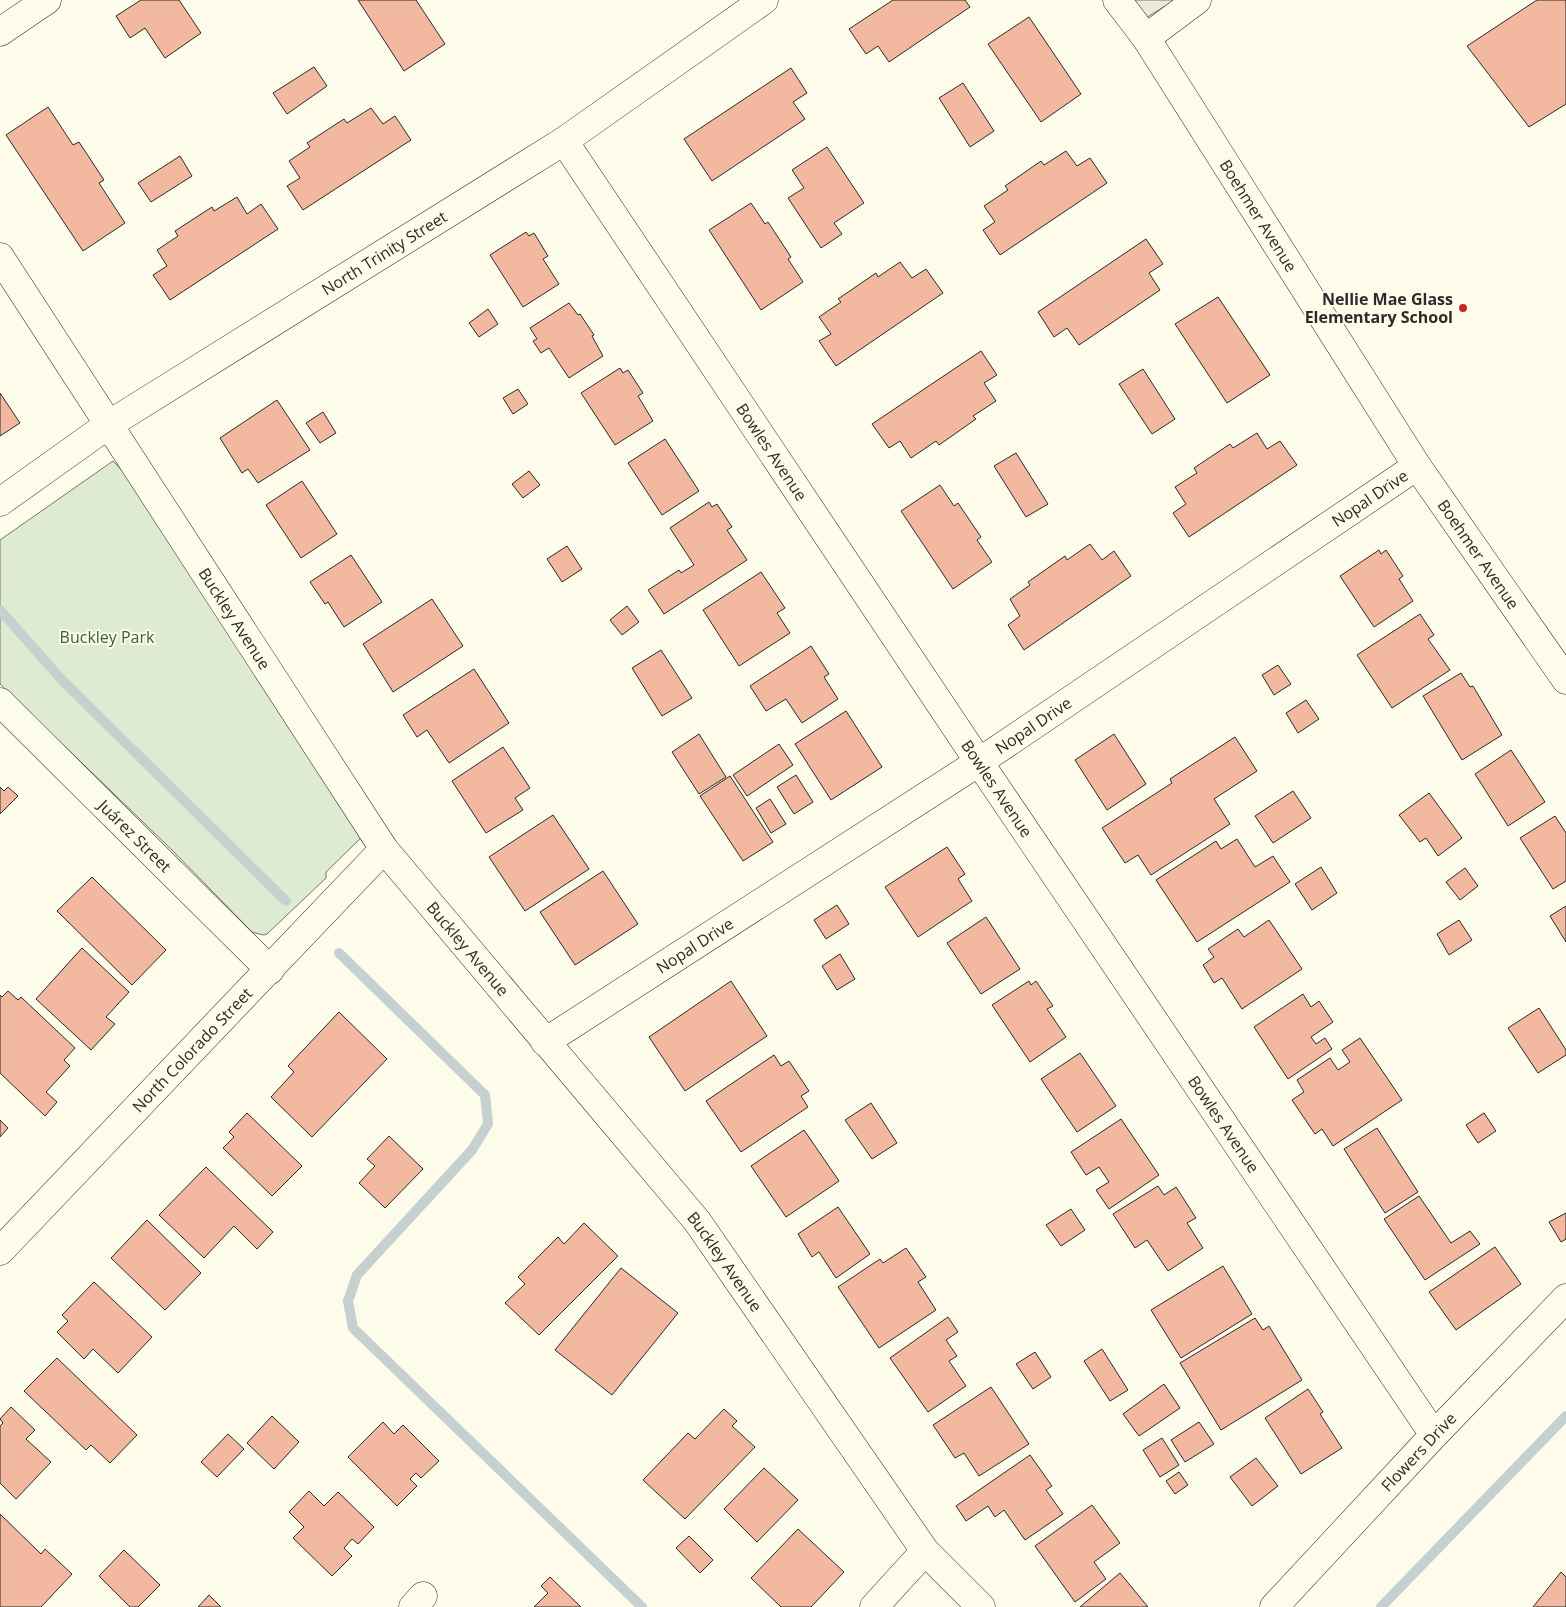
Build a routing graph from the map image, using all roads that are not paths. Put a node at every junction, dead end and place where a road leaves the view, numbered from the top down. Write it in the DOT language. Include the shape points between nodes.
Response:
graph roads {
  1 [pos="47,0"];
  2 [pos="764,0"];
  3 [pos="1117,0"];
  4 [pos="1197,0"];
  5 [pos="0,32"];
  6 [pos="1146,38"];
  7 [pos="564,141"];
  8 [pos="0,257"];
  9 [pos="108,425"];
  10 [pos="1417,466"];
  11 [pos="0,502"];
  12 [pos="1566,680"];
  13 [pos="0,702"];
  14 [pos="979,762"];
  15 [pos="384,849"];
  16 [pos="270,970"];
  17 [pos="545,1042"];
  18 [pos="0,1251"];
  19 [pos="1566,1298"];
  20 [pos="1434,1435"];
  21 [pos="926,1551"];
  22 [pos="874,1607"];
  23 [pos="981,1607"];
  24 [pos="1274,1607"];
  1 -- 5 [label="street"];
  2 -- 7 [label="street, North Trinity Street"];
  3 -- 6 [label="street, Boehmer Avenue"];
  4 -- 6 [label="street"];
  6 -- 10 [label="street, Boehmer Avenue"];
  7 -- 9 [label="street, North Trinity Street"];
  7 -- 14 [label="street, Bowles Avenue"];
  8 -- 9 [label="street, Buckley Avenue"];
  9 -- 11 [label="street, North Trinity Street"];
  9 -- 15 [label="street, Buckley Avenue"];
  10 -- 12 [label="street, Boehmer Avenue"];
  10 -- 14 [label="street, Nopal Drive"];
  13 -- 16 [label="street, Juárez Street"];
  14 -- 17 [label="street, Nopal Drive"];
  14 -- 20 [label="street, Bowles Avenue"];
  15 -- 16 [label="street, North Colorado Street"];
  15 -- 17 [label="street, Buckley Avenue"];
  16 -- 18 [label="street, North Colorado Street"];
  17 -- 21 [label="street, Buckley Avenue" via="697,1221"];
  19 -- 20 [label="street, Flowers Drive"];
  20 -- 24 [label="street, Flowers Drive"];
  21 -- 22 [label="street"];
  21 -- 23 [label="street, Buckley Avenue"];
}
